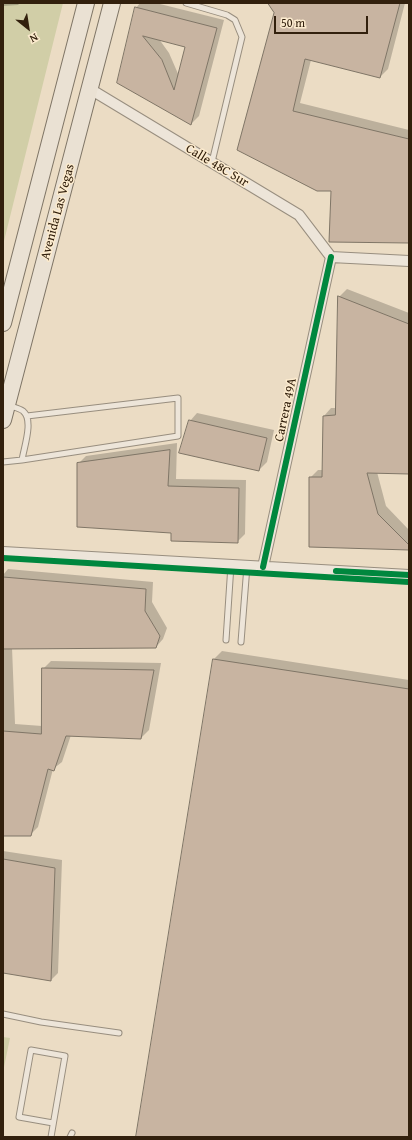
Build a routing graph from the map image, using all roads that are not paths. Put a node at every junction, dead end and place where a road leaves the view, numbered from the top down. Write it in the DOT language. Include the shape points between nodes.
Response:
graph roads {
  1 [pos="86,3"];
  2 [pos="112,3"];
  3 [pos="186,3"];
  4 [pos="90,89"];
  5 [pos="212,162"];
  6 [pos="330,257"];
  7 [pos="409,261"];
  8 [pos="3,323"];
  9 [pos="7,405"];
  10 [pos="27,416"];
  11 [pos="3,420"];
  12 [pos="22,460"];
  13 [pos="3,462"];
  14 [pos="3,552"];
  15 [pos="231,565"];
  16 [pos="247,566"];
  17 [pos="263,567"];
  18 [pos="409,575"];
  19 [pos="226,640"];
  20 [pos="242,642"];
  21 [pos="3,1014"];
  22 [pos="119,1033"];
  23 [pos="53,1123"];
  24 [pos="51,1137"];
  1 -- 8 [label="main road, Avenida Las Vegas"];
  2 -- 4 [label="main road, Avenida Las Vegas"];
  3 -- 5 [label="lane" via="236,20 242,36"];
  4 -- 5 [label="street, Calle 48C Sur"];
  4 -- 9 [label="main road, Avenida Las Vegas"];
  5 -- 6 [label="street, Calle 48C Sur" via="299,215"];
  6 -- 7 [label="street"];
  6 -- 17 [label="street, Carrera 49A"];
  9 -- 10 [label="lane" via="22,410"];
  9 -- 11 [label="main road, Avenida Las Vegas"];
  10 -- 12 [label="lane" via="28,425"];
  10 -- 12 [label="lane" via="178,398 178,436"];
  12 -- 13 [label="lane"];
  14 -- 15 [label="street"];
  15 -- 16 [label="street"];
  15 -- 19 [label="lane"];
  16 -- 17 [label="street"];
  16 -- 20 [label="lane"];
  17 -- 18 [label="street"];
  21 -- 22 [label="lane"];
  23 -- 23 [label="lane" via="65,1056 32,1050 19,1117"];
  23 -- 24 [label="lane"];
}
